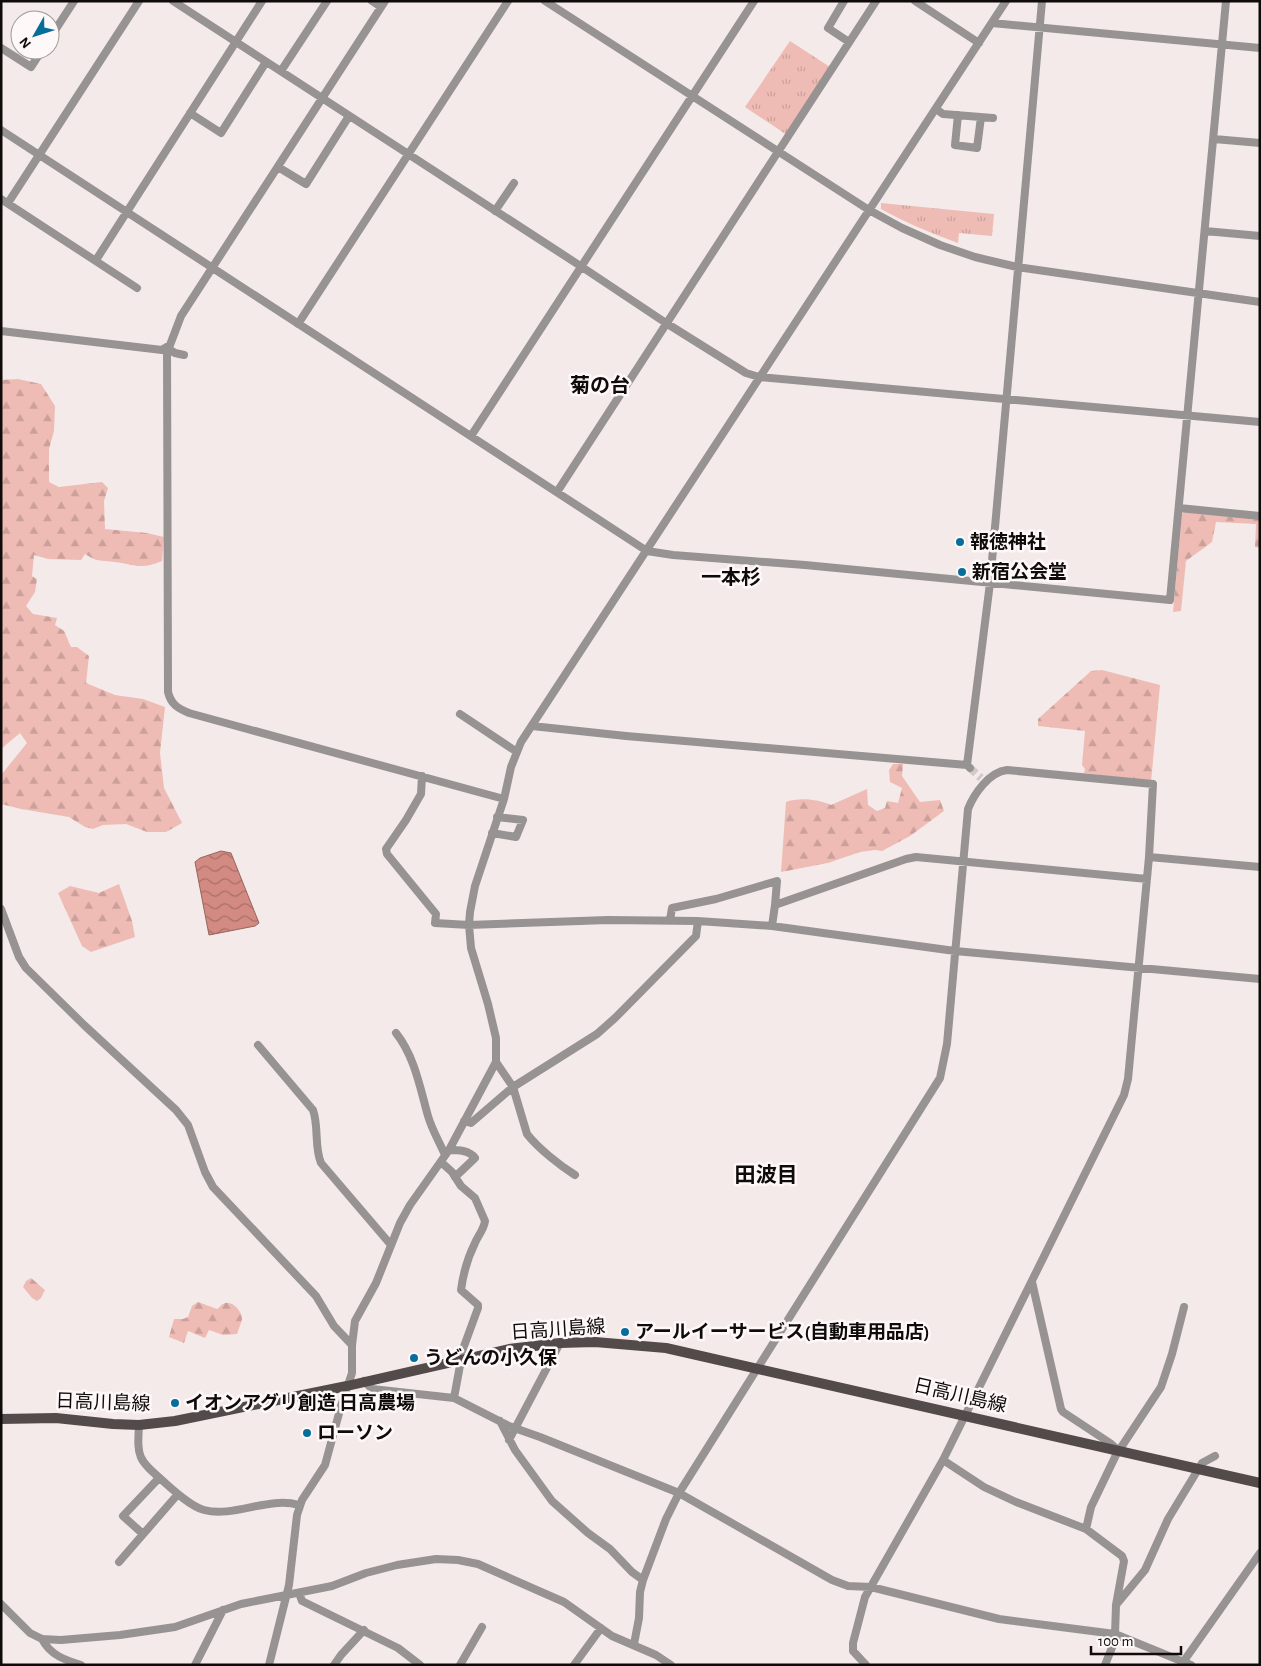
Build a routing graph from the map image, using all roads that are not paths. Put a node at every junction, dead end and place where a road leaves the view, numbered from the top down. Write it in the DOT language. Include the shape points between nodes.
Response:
graph roads {
  1 [pos="74,1"];
  2 [pos="139,1"];
  3 [pos="173,1"];
  4 [pos="262,1"];
  5 [pos="327,1"];
  6 [pos="372,1"];
  7 [pos="508,1"];
  8 [pos="545,1"];
  9 [pos="754,1"];
  10 [pos="844,1"];
  11 [pos="876,1"];
  12 [pos="915,1"];
  13 [pos="1006,1"];
  14 [pos="1042,1"];
  15 [pos="1226,1"];
  16 [pos="383,4"];
  17 [pos="60,23"];
  18 [pos="992,24"];
  19 [pos="1039,28"];
  20 [pos="236,42"];
  21 [pos="849,42"];
  22 [pos="979,43"];
  23 [pos="1222,45"];
  24 [pos="1260,48"];
  25 [pos="20,60"];
  26 [pos="36,60"];
  27 [pos="266,62"];
  28 [pos="281,71"];
  29 [pos="692,97"];
  30 [pos="322,98"];
  31 [pos="936,109"];
  32 [pos="190,113"];
  33 [pos="958,115"];
  34 [pos="349,116"];
  35 [pos="981,117"];
  36 [pos="993,118"];
  37 [pos="1,130"];
  38 [pos="1214,139"];
  39 [pos="1260,143"];
  40 [pos="778,152"];
  41 [pos="409,154"];
  42 [pos="40,156"];
  43 [pos="278,167"];
  44 [pos="514,182"];
  45 [pos="4,201"];
  46 [pos="869,210"];
  47 [pos="495,211"];
  48 [pos="126,212"];
  49 [pos="1205,231"];
  50 [pos="1260,236"];
  51 [pos="96,260"];
  52 [pos="213,267"];
  53 [pos="582,267"];
  54 [pos="1017,267"];
  55 [pos="137,288"];
  56 [pos="1199,293"];
  57 [pos="1260,302"];
  58 [pos="666,323"];
  59 [pos="298,324"];
  60 [pos="1,331"];
  61 [pos="167,348"];
  62 [pos="184,355"];
  63 [pos="759,377"];
  64 [pos="1005,398"];
  65 [pos="1188,415"];
  66 [pos="1260,422"];
  67 [pos="471,436"];
  68 [pos="557,492"];
  69 [pos="1179,508"];
  70 [pos="1260,516"];
  71 [pos="647,551"];
  72 [pos="990,583"];
  73 [pos="460,714"];
  74 [pos="532,726"];
  75 [pos="517,752"];
  76 [pos="422,776"];
  77 [pos="504,799"];
  78 [pos="497,817"];
  79 [pos="492,833"];
  80 [pos="1149,857"];
  81 [pos="963,861"];
  82 [pos="1260,867"];
  83 [pos="1147,878"];
  84 [pos="774,905"];
  85 [pos="1,909"];
  86 [pos="670,920"];
  87 [pos="698,921"];
  88 [pos="469,925"];
  89 [pos="772,926"];
  90 [pos="955,951"];
  91 [pos="1138,968"];
  92 [pos="1260,980"];
  93 [pos="396,1033"];
  94 [pos="258,1044"];
  95 [pos="496,1062"];
  96 [pos="512,1087"];
  97 [pos="464,1121"];
  98 [pos="445,1156"];
  99 [pos="575,1175"];
  100 [pos="455,1177"];
  101 [pos="391,1245"];
  102 [pos="1032,1282"];
  103 [pos="1184,1307"];
  104 [pos="560,1343"];
  105 [pos="352,1345"];
  106 [pos="461,1360"];
  107 [pos="758,1368"];
  108 [pos="364,1381"];
  109 [pos="347,1386"];
  110 [pos="454,1398"];
  111 [pos="966,1415"];
  112 [pos="1,1419"];
  113 [pos="500,1421"];
  114 [pos="139,1425"];
  115 [pos="516,1427"];
  116 [pos="509,1440"];
  117 [pos="1119,1451"];
  118 [pos="1215,1456"];
  119 [pos="943,1460"];
  120 [pos="1198,1470"];
  121 [pos="159,1478"];
  122 [pos="1260,1483"];
  123 [pos="679,1493"];
  124 [pos="178,1494"];
  125 [pos="299,1505"];
  126 [pos="1086,1529"];
  127 [pos="143,1534"];
  128 [pos="1260,1553"];
  129 [pos="119,1562"];
  130 [pos="643,1580"];
  131 [pos="871,1587"];
  132 [pos="299,1593"];
  133 [pos="286,1596"];
  134 [pos="1,1604"];
  135 [pos="1116,1605"];
  136 [pos="223,1610"];
  137 [pos="482,1627"];
  138 [pos="601,1628"];
  139 [pos="364,1630"];
  140 [pos="1116,1635"];
  141 [pos="42,1639"];
  142 [pos="634,1644"];
  143 [pos="1182,1663"];
  144 [pos="80,1665"];
  145 [pos="195,1665"];
  146 [pos="269,1665"];
  147 [pos="334,1665"];
  148 [pos="420,1665"];
  149 [pos="460,1665"];
  150 [pos="574,1665"];
  151 [pos="672,1665"];
  152 [pos="866,1665"];
  153 [pos="1105,1665"];
  154 [pos="1191,1665"];
  1 -- 17 [label="street"];
  2 -- 42 [label="street"];
  3 -- 20 [label="street"];
  4 -- 20 [label="street"];
  5 -- 28 [label="street"];
  6 -- 16 [label="street"];
  7 -- 41 [label="street"];
  8 -- 29 [label="street"];
  9 -- 29 [label="street"];
  10 -- 21 [label="street" via="828,28"];
  11 -- 21 [label="street"];
  12 -- 22 [label="street"];
  13 -- 18 [label="street"];
  14 -- 19 [label="street"];
  15 -- 23 [label="street"];
  16 -- 30 [label="street"];
  18 -- 19 [label="street"];
  18 -- 22 [label="street"];
  19 -- 23 [label="street"];
  19 -- 54 [label="street"];
  20 -- 27 [label="street"];
  20 -- 32 [label="street"];
  21 -- 40 [label="street"];
  22 -- 31 [label="street"];
  23 -- 24 [label="street"];
  23 -- 38 [label="street"];
  25 -- 26 [label="street" via="31,67"];
  27 -- 28 [label="street"];
  27 -- 32 [label="street" via="220,133"];
  28 -- 30 [label="street"];
  29 -- 40 [label="street"];
  29 -- 53 [label="street"];
  30 -- 34 [label="street"];
  30 -- 43 [label="street"];
  31 -- 33 [label="street" via="942,114"];
  31 -- 46 [label="street"];
  32 -- 48 [label="street"];
  33 -- 35 [label="street"];
  33 -- 35 [label="street" via="955,145 977,148"];
  34 -- 41 [label="street"];
  34 -- 43 [label="street" via="306,184"];
  35 -- 36 [label="street"];
  37 -- 42 [label="street"];
  38 -- 39 [label="street"];
  38 -- 49 [label="street"];
  40 -- 46 [label="street"];
  40 -- 58 [label="street"];
  41 -- 47 [label="street"];
  41 -- 59 [label="street"];
  42 -- 45 [label="street"];
  42 -- 48 [label="street"];
  43 -- 52 [label="street"];
  44 -- 47 [label="street"];
  45 -- 51 [label="street"];
  46 -- 54 [label="street" via="940,245"];
  46 -- 63 [label="street"];
  47 -- 53 [label="street"];
  48 -- 51 [label="street"];
  48 -- 52 [label="street"];
  49 -- 50 [label="street"];
  49 -- 56 [label="street"];
  51 -- 55 [label="street"];
  52 -- 59 [label="street"];
  52 -- 61 [label="street" via="181,316"];
  53 -- 58 [label="street"];
  53 -- 67 [label="street"];
  54 -- 56 [label="street"];
  54 -- 64 [label="street"];
  56 -- 57 [label="street"];
  56 -- 65 [label="street"];
  58 -- 63 [label="street" via="746,373"];
  58 -- 68 [label="street"];
  59 -- 67 [label="street"];
  60 -- 61 [label="street"];
  61 -- 62 [label="street"];
  61 -- 76 [label="street" via="168,692 173,703 188,713"];
  63 -- 64 [label="street"];
  63 -- 71 [label="street"];
  64 -- 65 [label="street"];
  64 -- 72 [label="street"];
  65 -- 66 [label="street"];
  65 -- 69 [label="street"];
  67 -- 68 [label="street"];
  68 -- 71 [label="street"];
  69 -- 70 [label="street"];
  69 -- 72 [label="street" via="1170,600"];
  71 -- 72 [label="street"];
  71 -- 74 [label="street"];
  72 -- 74 [label="street" via="968,766"];
  73 -- 75 [label="street"];
  74 -- 75 [label="street"];
  75 -- 77 [label="street"];
  76 -- 77 [label="street"];
  76 -- 88 [label="street" via="421,794 388,845 387,854 436,914 435,923"];
  77 -- 78 [label="street"];
  78 -- 79 [label="street"];
  78 -- 79 [label="street" via="523,820 516,836"];
  79 -- 88 [label="street" via="472,896"];
  80 -- 81 [label="street" via="1153,784 1007,770 984,780 970,803"];
  80 -- 82 [label="street"];
  80 -- 83 [label="street"];
  81 -- 83 [label="street"];
  81 -- 84 [label="street" via="906,859"];
  81 -- 90 [label="street"];
  83 -- 91 [label="street"];
  84 -- 86 [label="street" via="777,881 716,900 672,908"];
  84 -- 89 [label="street"];
  85 -- 105 [label="street" via="26,968 176,1110 188,1125 213,1187 316,1296 334,1326"];
  86 -- 87 [label="street"];
  86 -- 88 [label="street"];
  87 -- 89 [label="street"];
  87 -- 96 [label="street" via="696,936 615,1018 596,1034"];
  88 -- 95 [label="street" via="471,948 496,1038"];
  89 -- 90 [label="street"];
  90 -- 91 [label="street"];
  90 -- 107 [label="street" via="947,1044 940,1078"];
  91 -- 92 [label="street"];
  91 -- 102 [label="street" via="1124,1096"];
  93 -- 98 [label="street" via="410,1057 429,1119"];
  94 -- 101 [label="street" via="313,1110 321,1163"];
  95 -- 96 [label="street"];
  95 -- 97 [label="street"];
  96 -- 97 [label="street" via="471,1123"];
  96 -- 99 [label="street" via="527,1134"];
  97 -- 98 [label="street"];
  98 -- 100 [label="street"];
  98 -- 100 [label="street" via="462,1150 474,1155 475,1158"];
  98 -- 101 [label="street" via="410,1205"];
  100 -- 106 [label="street" via="475,1198 485,1221 462,1284 461,1290 478,1308"];
  101 -- 105 [label="street" via="376,1284 355,1321"];
  102 -- 111 [label="street"];
  102 -- 117 [label="street" via="1061,1409"];
  103 -- 117 [label="street" via="1161,1387"];
  104 -- 106 [label="main road, 日高川島線" via="509,1349"];
  104 -- 107 [label="main road, 日高川島線" via="595,1342 666,1348"];
  104 -- 115 [label="street"];
  105 -- 109 [label="street" via="352,1373"];
  106 -- 108 [label="main road, 日高川島線"];
  106 -- 110 [label="street"];
  107 -- 111 [label="main road, 日高川島線"];
  107 -- 123 [label="street"];
  108 -- 109 [label="main road, 日高川島線"];
  108 -- 110 [label="street" via="372,1389"];
  109 -- 114 [label="main road, 日高川島線" via="175,1421"];
  109 -- 125 [label="street" via="325,1465"];
  110 -- 113 [label="street"];
  111 -- 117 [label="main road, 日高川島線"];
  111 -- 119 [label="street"];
  112 -- 114 [label="main road, 日高川島線" via="56,1418"];
  113 -- 115 [label="street"];
  113 -- 116 [label="street"];
  114 -- 121 [label="street" via="139,1456"];
  115 -- 116 [label="street"];
  115 -- 123 [label="street"];
  116 -- 130 [label="street" via="552,1501"];
  117 -- 120 [label="main road, 日高川島線"];
  117 -- 126 [label="street" via="1091,1507"];
  118 -- 120 [label="street"];
  119 -- 126 [label="street" via="984,1487"];
  119 -- 131 [label="street"];
  120 -- 122 [label="main road, 日高川島線"];
  120 -- 135 [label="street" via="1168,1519 1145,1570"];
  121 -- 124 [label="street"];
  121 -- 127 [label="street" via="124,1516"];
  123 -- 130 [label="street"];
  123 -- 131 [label="street" via="832,1580 848,1586"];
  124 -- 125 [label="street" via="204,1510 231,1510 281,1502"];
  124 -- 127 [label="street"];
  125 -- 133 [label="street"];
  126 -- 135 [label="street" via="1122,1556 1124,1561"];
  127 -- 129 [label="street"];
  128 -- 143 [label="street"];
  130 -- 142 [label="street"];
  131 -- 140 [label="street" via="999,1619"];
  131 -- 152 [label="street" via="865,1597 853,1643 853,1651"];
  132 -- 133 [label="street"];
  132 -- 138 [label="street" via="397,1565 436,1559 458,1560 478,1564 564,1602"];
  132 -- 139 [label="street" via="302,1601"];
  133 -- 136 [label="street" via="259,1599"];
  133 -- 146 [label="street"];
  134 -- 141 [label="street" via="30,1633"];
  135 -- 140 [label="street"];
  136 -- 141 [label="street" via="160,1630"];
  136 -- 145 [label="street"];
  137 -- 149 [label="street"];
  138 -- 142 [label="street"];
  138 -- 150 [label="street"];
  139 -- 147 [label="street"];
  139 -- 148 [label="street" via="398,1648"];
  140 -- 143 [label="street"];
  140 -- 153 [label="street"];
  141 -- 144 [label="street" via="49,1650"];
  142 -- 151 [label="street"];
  143 -- 154 [label="street"];
}
